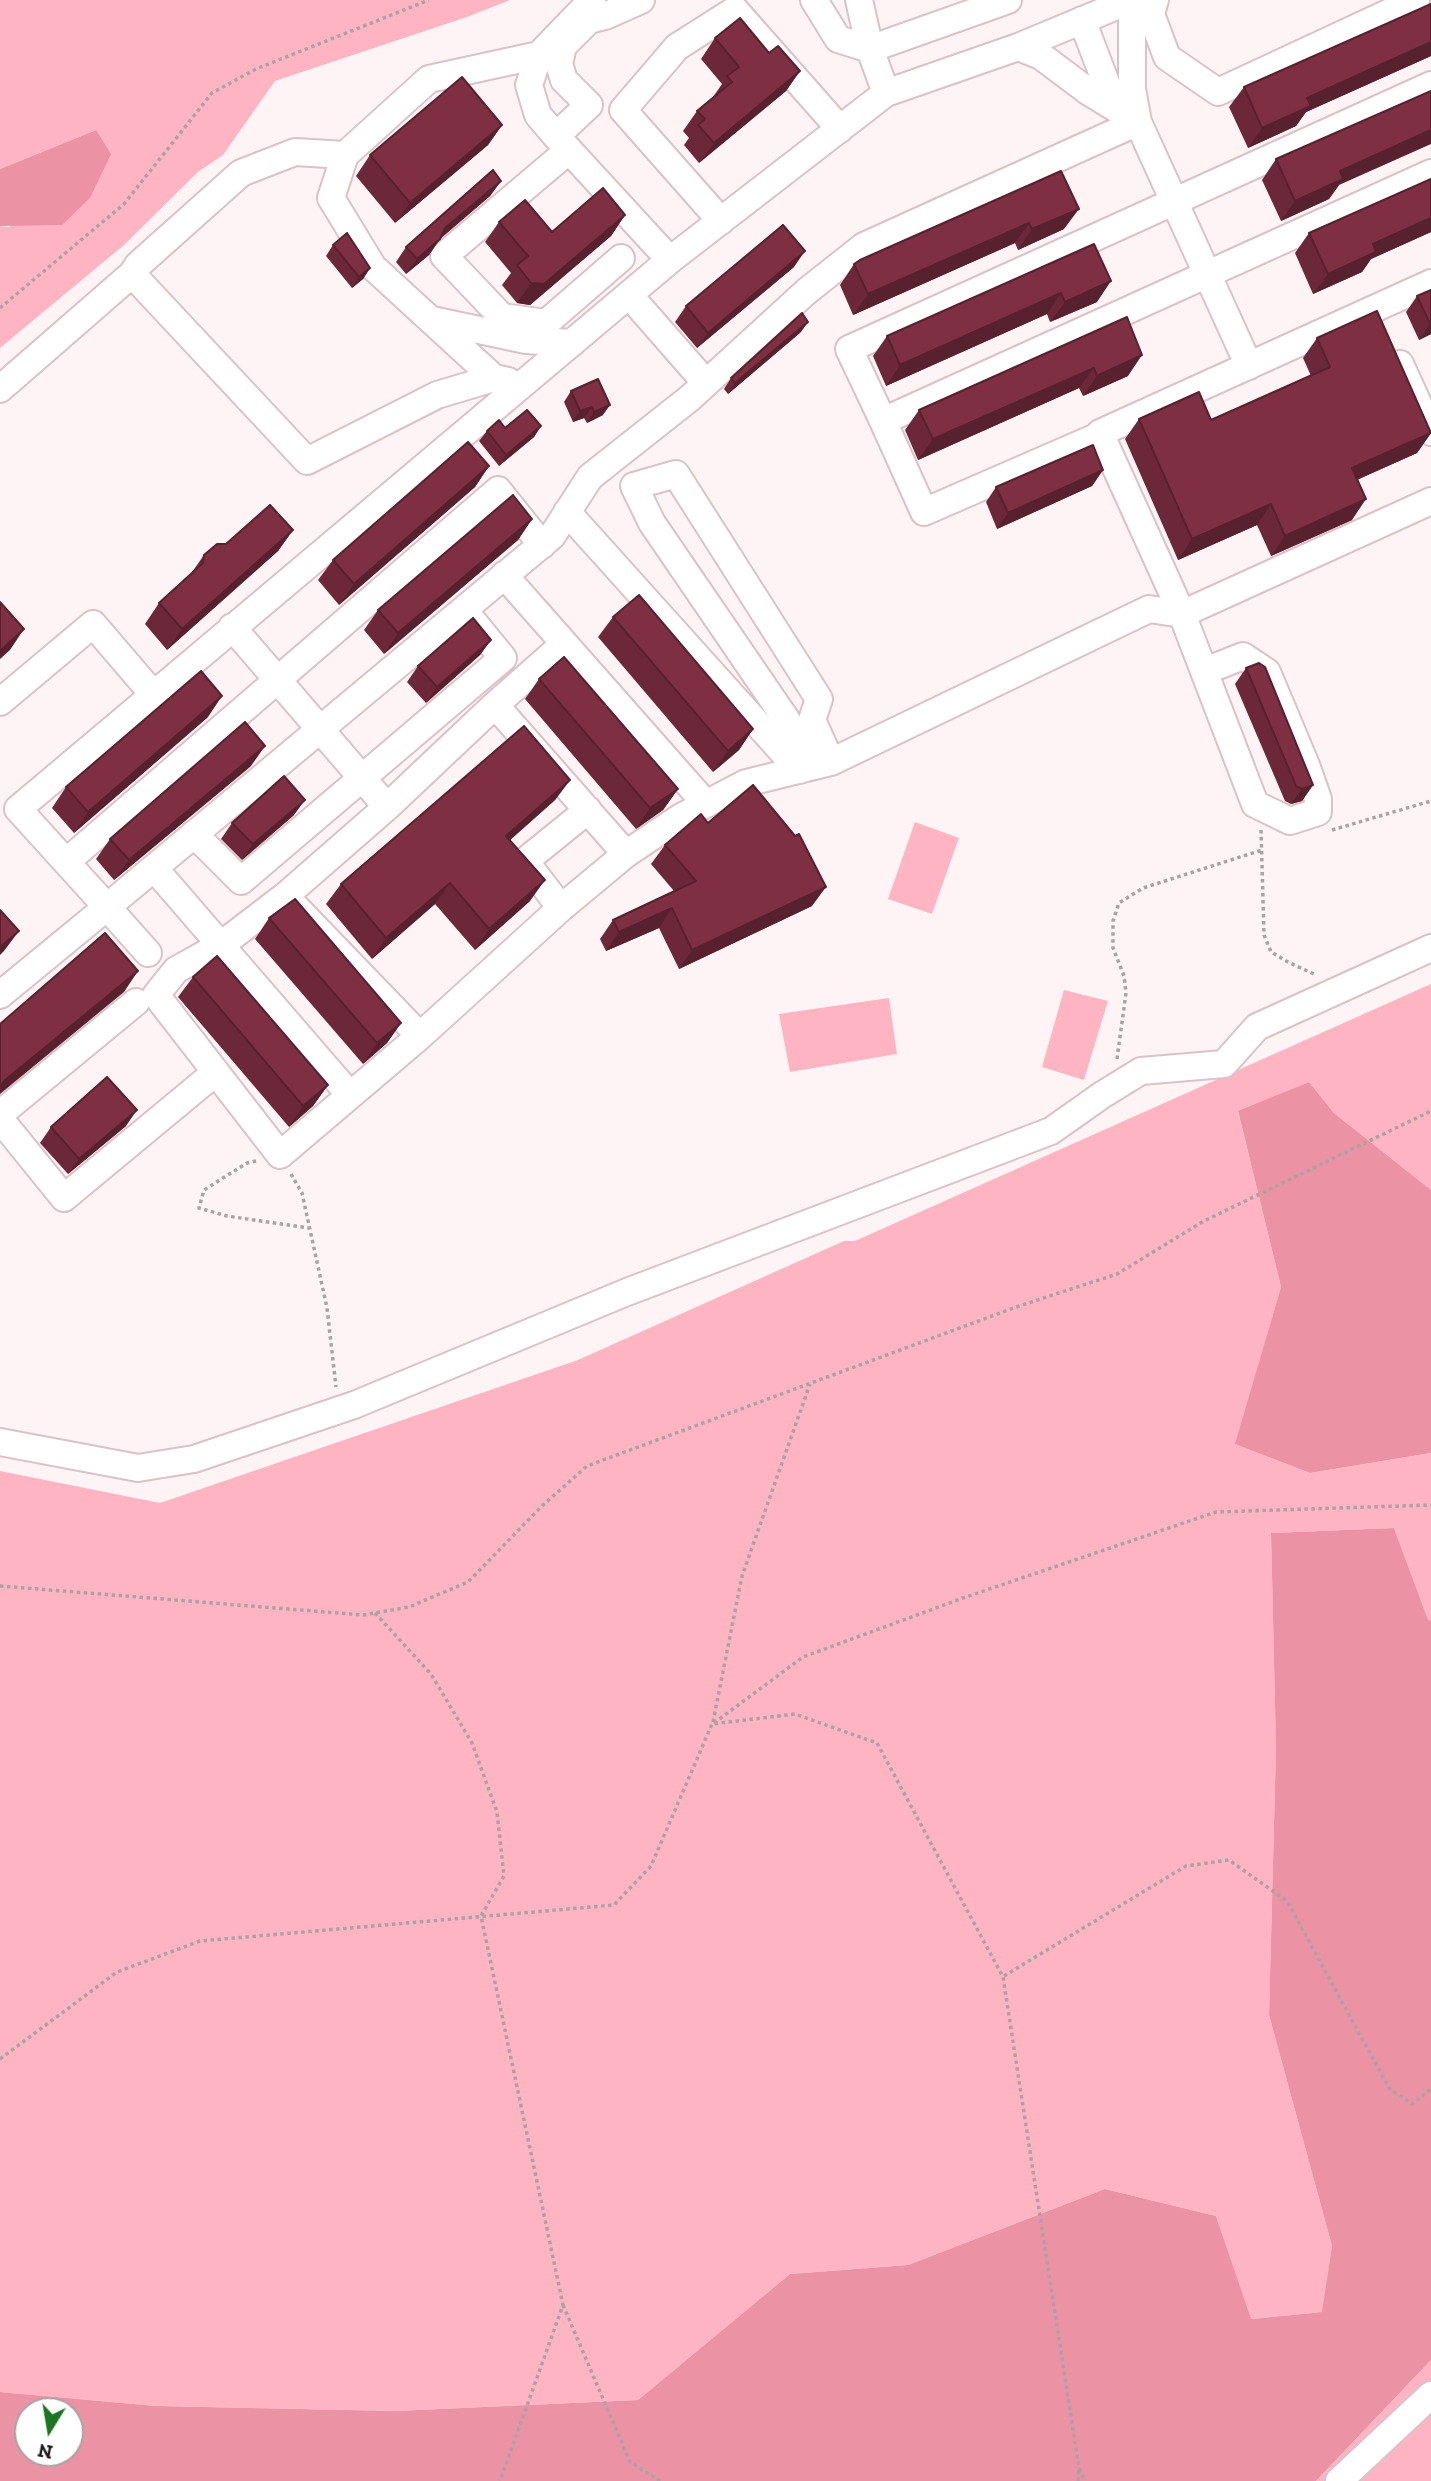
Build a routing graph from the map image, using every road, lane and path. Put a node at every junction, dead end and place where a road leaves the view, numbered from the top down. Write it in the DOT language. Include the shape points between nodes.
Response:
graph roads {
  1 [pos="429,0"];
  2 [pos="592,0"];
  3 [pos="641,0"];
  4 [pos="814,0"];
  5 [pos="1008,0"];
  6 [pos="1131,0"];
  7 [pos="1148,0"];
  8 [pos="1156,0"];
  9 [pos="1416,0"];
  10 [pos="868,3"];
  11 [pos="1089,17"];
  12 [pos="1018,47"];
  13 [pos="870,49"];
  14 [pos="539,55"];
  15 [pos="564,79"];
  16 [pos="1431,85"];
  17 [pos="886,93"];
  18 [pos="534,100"];
  19 [pos="623,110"];
  20 [pos="1138,122"];
  21 [pos="840,129"];
  22 [pos="562,143"];
  23 [pos="345,155"];
  24 [pos="1431,173"];
  25 [pos="1174,201"];
  26 [pos="721,221"];
  27 [pos="621,258"];
  28 [pos="670,260"];
  29 [pos="132,274"];
  30 [pos="1207,274"];
  31 [pos="1431,283"];
  32 [pos="629,295"];
  33 [pos="0,308"];
  34 [pos="1375,309"];
  35 [pos="430,319"];
  36 [pos="572,343"];
  37 [pos="1249,366"];
  38 [pos="494,378"];
  39 [pos="523,383"];
  40 [pos="706,383"];
  41 [pos="0,389"];
  42 [pos="429,408"];
  43 [pos="883,421"];
  44 [pos="1431,432"];
  45 [pos="1101,435"];
  46 [pos="457,438"];
  47 [pos="498,490"];
  48 [pos="1431,501"];
  49 [pos="567,512"];
  50 [pos="542,545"];
  51 [pos="504,575"];
  52 [pos="463,610"];
  53 [pos="1182,614"];
  54 [pos="232,628"];
  55 [pos="564,644"];
  56 [pos="1205,671"];
  57 [pos="279,680"];
  58 [pos="153,694"];
  59 [pos="0,702"];
  60 [pos="495,705"];
  61 [pos="320,729"];
  62 [pos="814,766"];
  63 [pos="363,778"];
  64 [pos="706,804"];
  65 [pos="387,807"];
  66 [pos="588,810"];
  67 [pos="1260,824"];
  68 [pos="194,834"];
  69 [pos="1262,850"];
  70 [pos="626,854"];
  71 [pos="66,862"];
  72 [pos="154,868"];
  73 [pos="285,896"];
  74 [pos="107,906"];
  75 [pos="561,908"];
  76 [pos="221,945"];
  77 [pos="1431,948"];
  78 [pos="148,953"];
  79 [pos="0,995"];
  80 [pos="1328,995"];
  81 [pos="136,1002"];
  82 [pos="420,1035"];
  83 [pos="216,1072"];
  84 [pos="1114,1088"];
  85 [pos="350,1095"];
  86 [pos="1431,1111"];
  87 [pos="0,1117"];
  88 [pos="280,1155"];
  89 [pos="309,1228"];
  90 [pos="810,1384"];
  91 [pos="339,1410"];
  92 [pos="0,1442"];
  93 [pos="1431,1505"];
  94 [pos="0,1586"];
  95 [pos="375,1613"];
  96 [pos="712,1724"];
  97 [pos="481,1916"];
  98 [pos="1003,1977"];
  99 [pos="0,2059"];
  100 [pos="1431,2088"];
  101 [pos="563,2305"];
  102 [pos="1431,2395"];
  103 [pos="1079,2468"];
  104 [pos="500,2481"];
  105 [pos="660,2481"];
  106 [pos="1078,2481"];
  107 [pos="1086,2481"];
  108 [pos="1339,2481"];
  1 -- 33 [label="path" via="256,69 212,93 124,204"];
  2 -- 14 [label="street"];
  3 -- 15 [label="street" via="589,20 562,46 559,64"];
  4 -- 13 [label="street" via="838,39"];
  5 -- 13 [label="street"];
  6 -- 11 [label="street"];
  7 -- 20 [label="street" via="1132,16 1132,89"];
  8 -- 9 [label="street" via="1151,14 1167,57 1218,92"];
  10 -- 13 [label="street"];
  11 -- 12 [label="street"];
  11 -- 20 [label="street" via="1111,96"];
  12 -- 17 [label="street"];
  12 -- 20 [label="street" via="1041,56"];
  13 -- 17 [label="street"];
  14 -- 18 [label="street" via="529,85"];
  14 -- 23 [label="street" via="429,79"];
  15 -- 18 [label="street"];
  15 -- 19 [label="street"];
  15 -- 22 [label="street" via="589,105"];
  16 -- 25 [label="street"];
  17 -- 21 [label="street"];
  18 -- 22 [label="street" via="538,115"];
  19 -- 21 [label="street" via="677,47 735,10"];
  19 -- 26 [label="street"];
  20 -- 25 [label="street"];
  20 -- 40 [label="street" via="864,246"];
  21 -- 26 [label="street"];
  22 -- 27 [label="street" via="444,256 502,317 546,323"];
  22 -- 28 [label="street"];
  23 -- 29 [label="street" via="295,152 241,173"];
  23 -- 35 [label="street" via="331,198 373,267"];
  24 -- 30 [label="street"];
  25 -- 30 [label="street"];
  25 -- 43 [label="street" via="849,349"];
  26 -- 28 [label="street"];
  28 -- 32 [label="street"];
  29 -- 38 [label="street" via="307,461 437,395"];
  29 -- 41 [label="street"];
  30 -- 37 [label="street"];
  30 -- 43 [label="street"];
  31 -- 34 [label="street"];
  32 -- 36 [label="street"];
  32 -- 40 [label="street"];
  34 -- 37 [label="street"];
  34 -- 44 [label="street"];
  35 -- 36 [label="street" via="526,340"];
  35 -- 38 [label="street"];
  36 -- 39 [label="street"];
  37 -- 45 [label="street"];
  38 -- 39 [label="street"];
  39 -- 42 [label="street"];
  39 -- 46 [label="street"];
  40 -- 49 [label="street" via="590,477"];
  43 -- 45 [label="street" via="924,512"];
  45 -- 53 [label="street"];
  46 -- 47 [label="street"];
  46 -- 54 [label="street"];
  47 -- 50 [label="street"];
  47 -- 57 [label="street"];
  48 -- 53 [label="street"];
  49 -- 50 [label="street"];
  49 -- 62 [label="street"];
  50 -- 51 [label="street"];
  51 -- 52 [label="street"];
  51 -- 55 [label="street"];
  52 -- 61 [label="street"];
  52 -- 63 [label="street" via="503,658"];
  53 -- 56 [label="street"];
  53 -- 62 [label="street" via="1149,609"];
  54 -- 57 [label="street"];
  54 -- 58 [label="street"];
  55 -- 60 [label="street"];
  55 -- 64 [label="street"];
  56 -- 56 [label="street" via="1243,656 1267,672 1327,795 1318,812 1290,821 1255,804"];
  57 -- 61 [label="street"];
  57 -- 71 [label="street"];
  58 -- 59 [label="street" via="93,624"];
  58 -- 71 [label="street" via="18,809"];
  60 -- 65 [label="street"];
  60 -- 66 [label="street"];
  61 -- 63 [label="street"];
  61 -- 68 [label="street"];
  62 -- 62 [label="street" via="812,720 819,699 676,474 634,486 652,523"];
  62 -- 64 [label="street" via="746,783"];
  63 -- 65 [label="street"];
  63 -- 68 [label="street" via="241,881"];
  64 -- 70 [label="street"];
  65 -- 73 [label="street"];
  66 -- 70 [label="street"];
  66 -- 75 [label="street" via="525,861"];
  67 -- 69 [label="path"];
  68 -- 72 [label="street"];
  69 -- 80 [label="path" via="1264,935 1271,952 1315,974"];
  69 -- 84 [label="path" via="1155,883 1119,903 1113,921 1113,948 1126,993"];
  70 -- 75 [label="street"];
  71 -- 74 [label="street"];
  72 -- 74 [label="street"];
  72 -- 76 [label="street"];
  73 -- 76 [label="street"];
  73 -- 82 [label="street"];
  74 -- 78 [label="street"];
  74 -- 79 [label="street"];
  75 -- 82 [label="street"];
  76 -- 83 [label="street" via="176,970 156,995"];
  76 -- 85 [label="street"];
  77 -- 80 [label="street"];
  80 -- 84 [label="street" via="1257,1027 1224,1065 1141,1072"];
  81 -- 87 [label="street"];
  82 -- 85 [label="street"];
  83 -- 87 [label="street" via="64,1198"];
  83 -- 88 [label="street"];
  84 -- 91 [label="street" via="1051,1131 626,1292"];
  85 -- 88 [label="street"];
  86 -- 90 [label="path" via="1204,1221 1117,1274"];
  88 -- 89 [label="path" via="302,1193"];
  88 -- 89 [label="path" via="247,1163 204,1190 199,1208"];
  89 -- 91 [label="path" via="327,1308"];
  90 -- 95 [label="path" via="587,1466 468,1582 409,1607"];
  90 -- 96 [label="path" via="742,1576"];
  91 -- 92 [label="street" via="194,1459 138,1468"];
  93 -- 96 [label="path" via="1216,1512 803,1657"];
  94 -- 95 [label="path"];
  95 -- 97 [label="path" via="431,1674 472,1743 497,1812 504,1876"];
  96 -- 97 [label="path" via="651,1866 614,1905"];
  96 -- 98 [label="path" via="795,1714 877,1744"];
  97 -- 99 [label="path" via="200,1941 117,1972"];
  97 -- 101 [label="path"];
  98 -- 100 [label="path" via="1186,1866 1229,1860 1287,1901 1389,2088 1412,2104"];
  98 -- 103 [label="path"];
  101 -- 104 [label="path"];
  101 -- 105 [label="path" via="630,2462"];
  102 -- 108 [label="street"];
  103 -- 106 [label="path"];
  103 -- 107 [label="path"];
}
